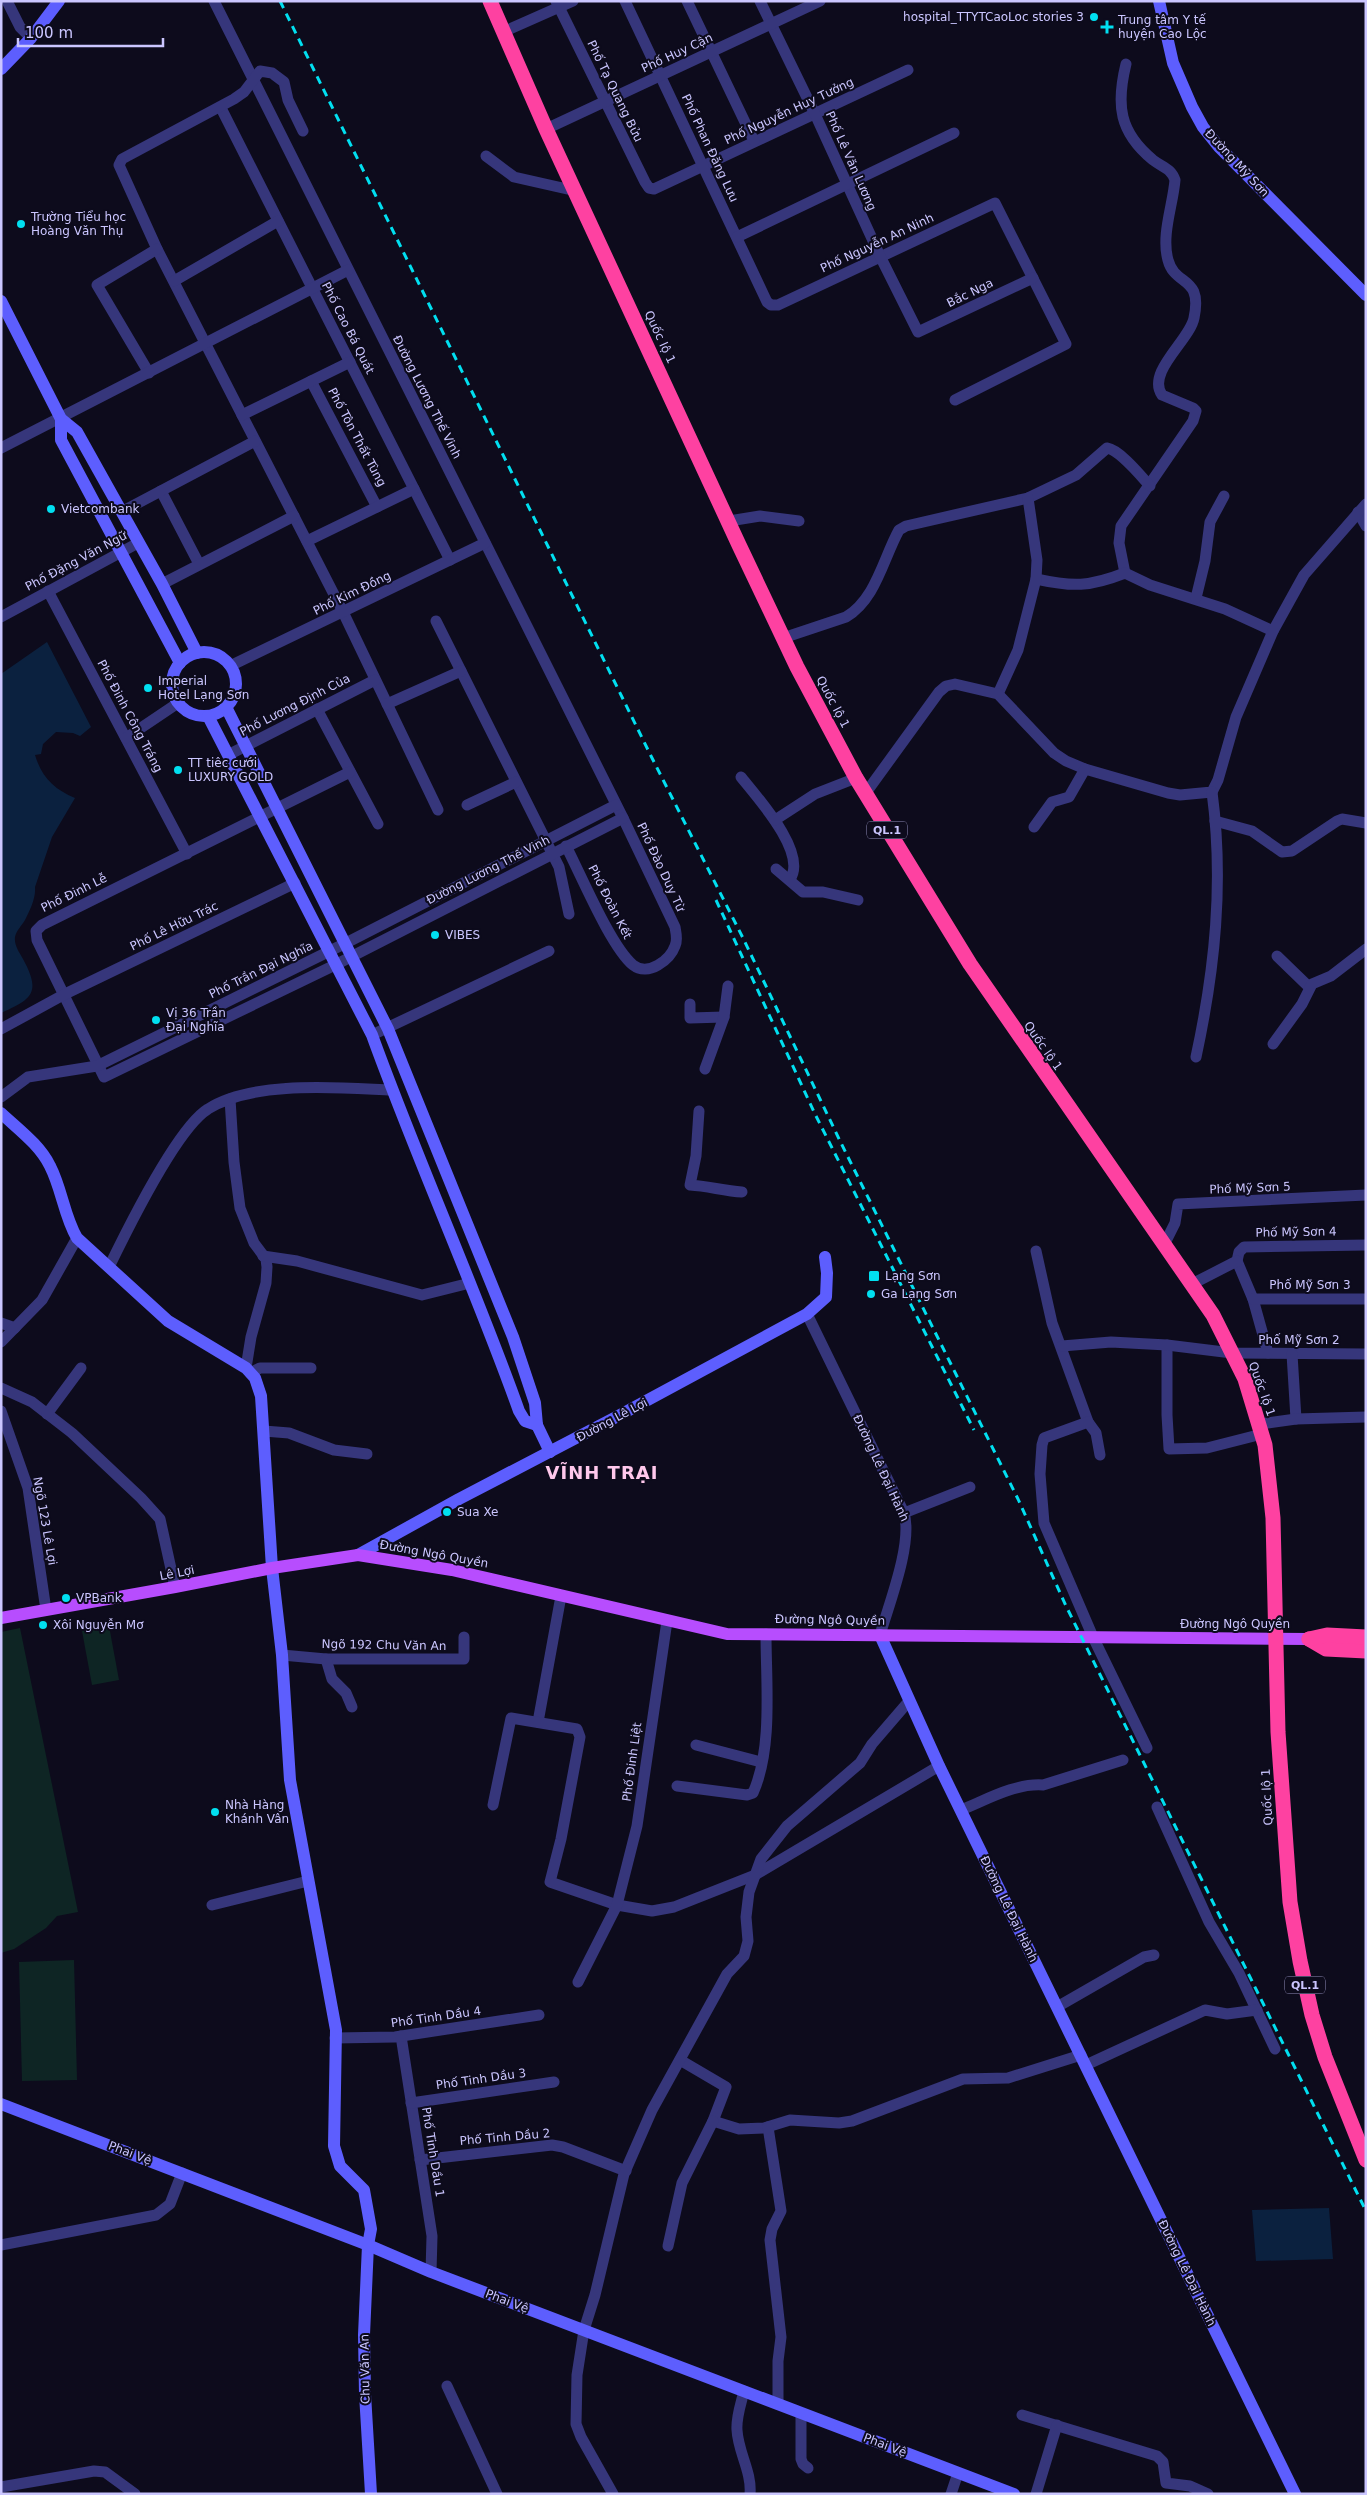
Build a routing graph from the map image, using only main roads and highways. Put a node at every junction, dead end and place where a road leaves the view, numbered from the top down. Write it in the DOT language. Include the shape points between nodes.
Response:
graph roads {
  1 [pos="490,1"];
  2 [pos="358,1555"];
  3 [pos="1,1618"];
  4 [pos="1366,1637"];
  5 [pos="1276,1639"];
  6 [pos="1309,1639"];
  7 [pos="1366,1652"];
  8 [pos="1366,2160"];
  1 -- 5 [label="highway, Quốc lộ 1 / QL.1" via="546,129 783,638 856,778 970,964 1213,1314 1245,1379 1261,1429 1274,1518"];
  2 -- 3 [label="main road, Lê Lợi"];
  2 -- 5 [label="main road, Đường Ngô Quyền" via="452,1570 727,1634"];
  4 -- 6 [label="highway, Đường Ngô Quyền" via="1327,1635"];
  5 -- 6 [label="main road, Đường Ngô Quyền"];
  5 -- 8 [label="highway, Quốc lộ 1 / QL.1" via="1286,1851 1300,1961 1325,2057"];
  6 -- 7 [label="highway, Đường Ngô Quyền" via="1326,1650"];
}
